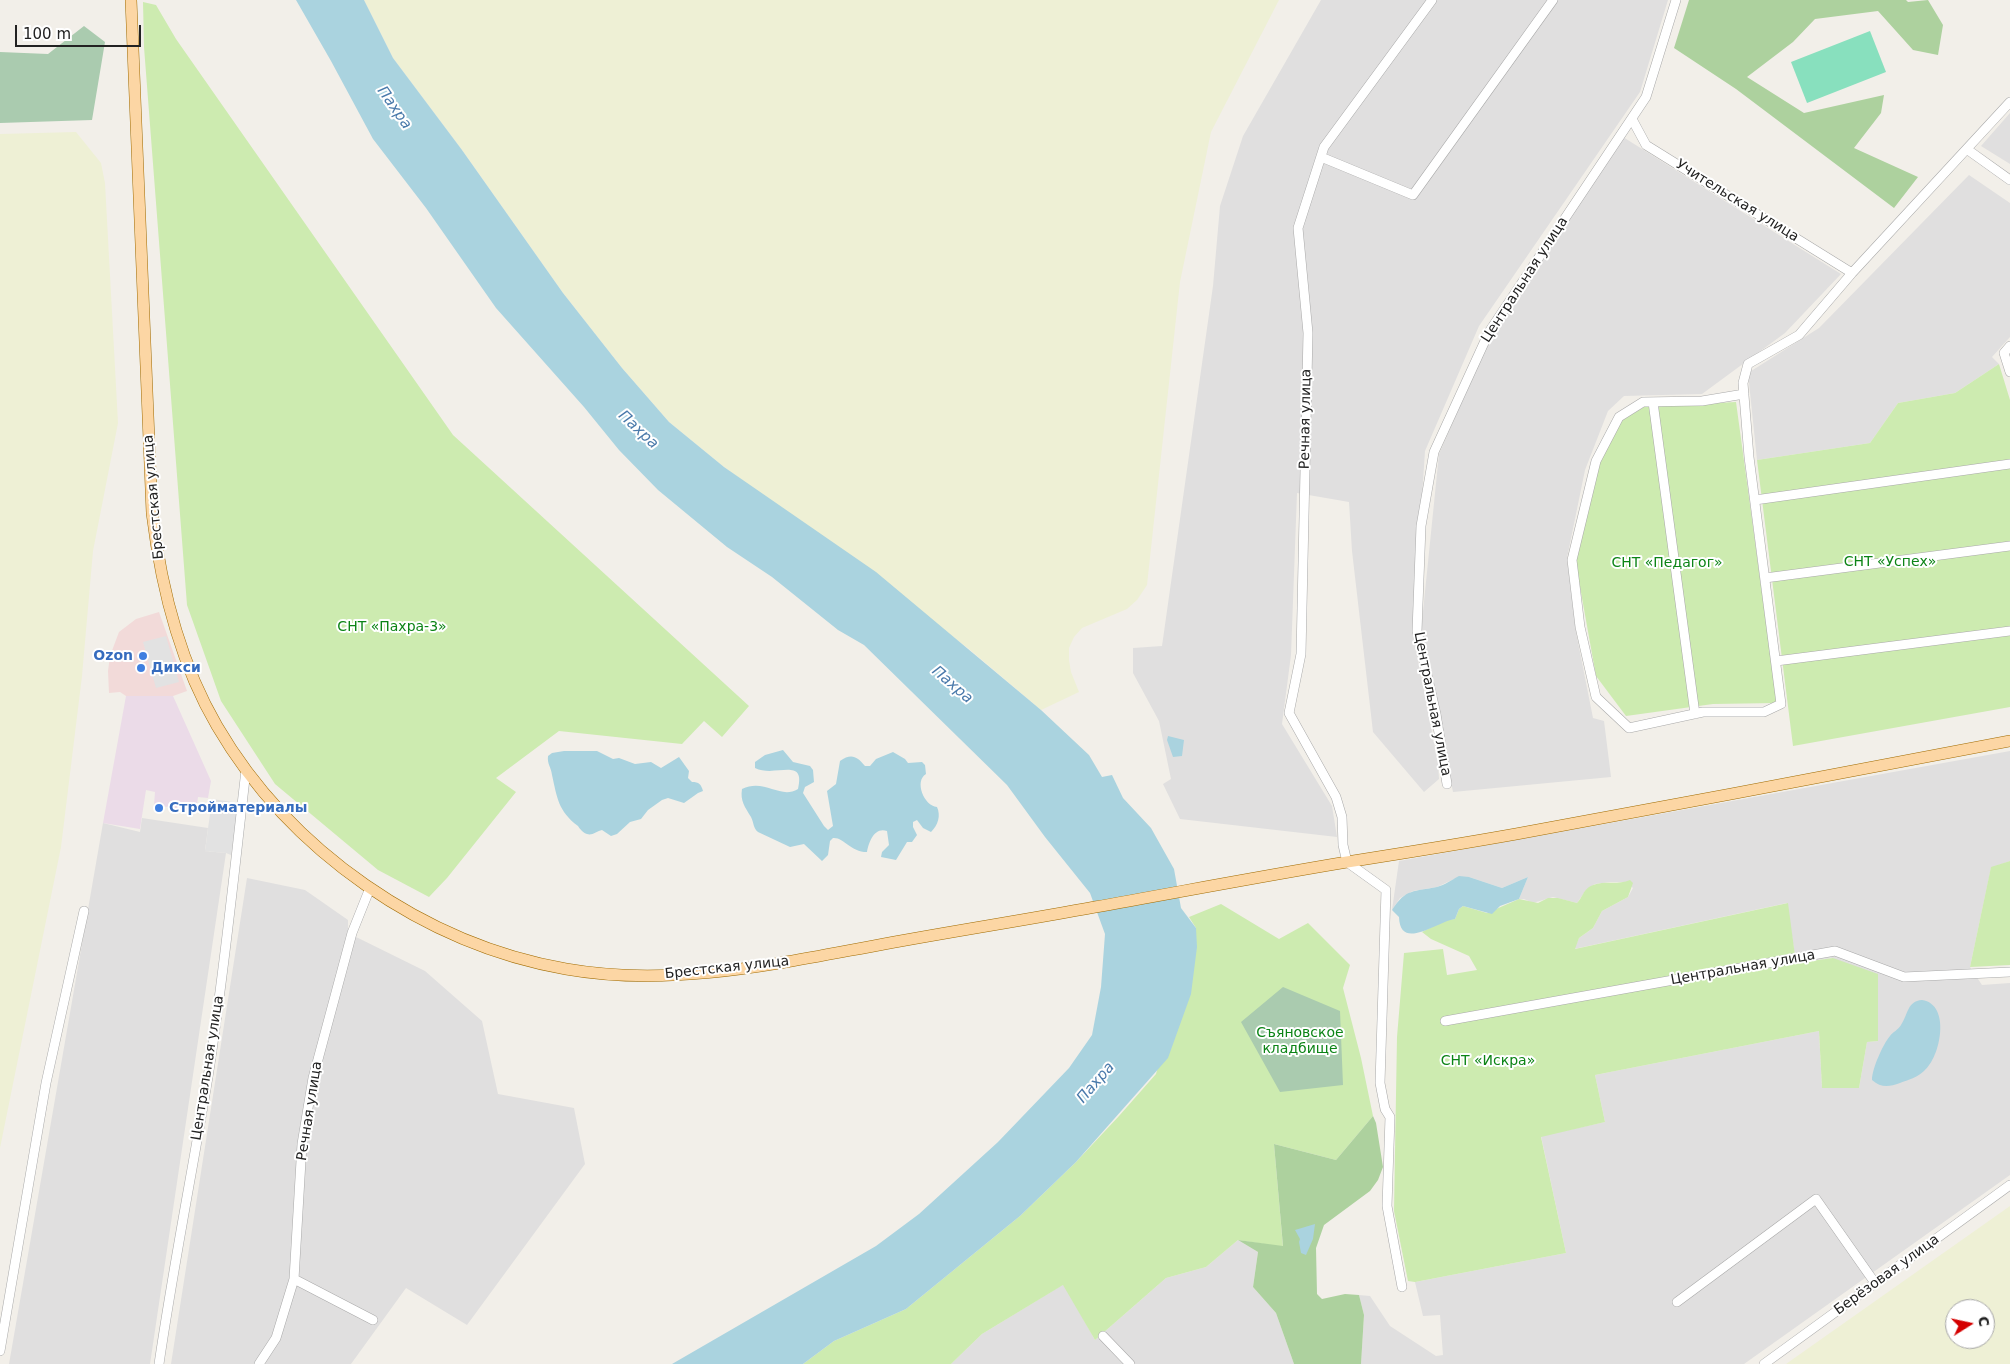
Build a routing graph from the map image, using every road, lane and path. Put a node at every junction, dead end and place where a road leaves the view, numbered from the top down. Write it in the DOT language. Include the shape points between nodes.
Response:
graph roads {
  1 [pos="131,0"];
  2 [pos="1432,0"];
  3 [pos="1552,0"];
  4 [pos="1676,0"];
  5 [pos="2010,102"];
  6 [pos="1632,118"];
  7 [pos="1968,150"];
  8 [pos="1321,157"];
  9 [pos="2010,180"];
  10 [pos="1852,273"];
  11 [pos="2010,346"];
  12 [pos="2010,372"];
  13 [pos="1744,394"];
  14 [pos="1653,402"];
  15 [pos="2010,464"];
  16 [pos="1755,500"];
  17 [pos="2010,546"];
  18 [pos="1765,578"];
  19 [pos="2010,631"];
  20 [pos="1776,661"];
  21 [pos="1696,714"];
  22 [pos="2010,741"];
  23 [pos="246,770"];
  24 [pos="1447,784"];
  25 [pos="1347,862"];
  26 [pos="370,888"];
  27 [pos="84,911"];
  28 [pos="2010,972"];
  29 [pos="1445,1021"];
  30 [pos="2010,1185"];
  31 [pos="294,1279"];
  32 [pos="1875,1283"];
  33 [pos="1402,1287"];
  34 [pos="1677,1302"];
  35 [pos="373,1320"];
  36 [pos="1104,1336"];
  37 [pos="0,1351"];
  38 [pos="158,1364"];
  39 [pos="259,1364"];
  40 [pos="1130,1364"];
  41 [pos="1764,1364"];
  1 -- 23 [label="main road, Брестская улица" via="150,469 158,561 181,646 197,685 215,722"];
  2 -- 8 [label="street, Речная улица" via="1324,146"];
  3 -- 8 [label="street" via="1413,195"];
  4 -- 6 [label="street, Центральная улица" via="1646,96"];
  5 -- 7 [label="street"];
  6 -- 10 [label="street, Учительская улица" via="1646,144"];
  6 -- 24 [label="street, Центральная улица" via="1489,332 1434,452 1421,526 1417,631 1436,714"];
  7 -- 9 [label="street"];
  7 -- 10 [label="street"];
  8 -- 25 [label="street, Речная улица" via="1298,228 1308,334 1302,654 1289,714 1336,797 1342,817"];
  10 -- 13 [label="street" via="1799,335 1748,364"];
  11 -- 12 [label="street" via="2004,353"];
  13 -- 14 [label="street" via="1702,401"];
  13 -- 16 [label="street"];
  14 -- 21 [label="street"];
  14 -- 21 [label="street" via="1643,402 1619,417 1596,461 1572,560 1580,622 1596,697 1629,728"];
  15 -- 16 [label="street"];
  16 -- 18 [label="street"];
  17 -- 18 [label="street"];
  18 -- 20 [label="street"];
  19 -- 20 [label="street"];
  20 -- 21 [label="street" via="1781,704 1764,712"];
  22 -- 25 [label="main road, Брестская улица" via="1512,835"];
  23 -- 26 [label="main road, Брестская улица" via="301,832"];
  23 -- 38 [label="street, Центральная улица" via="232,906 208,1077"];
  25 -- 26 [label="main road, Брестская улица" via="1010,923 730,970 680,975 634,976 565,969 534,962 440,928"];
  25 -- 33 [label="street" via="1386,890 1380,1082 1385,1109 1390,1117 1387,1206"];
  26 -- 31 [label="street, Речная улица" via="352,933 313,1078 302,1144"];
  27 -- 37 [label="street" via="46,1083"];
  28 -- 29 [label="street, Центральная улица" via="1904,977 1835,951"];
  30 -- 32 [label="street, Берёзовая улица"];
  31 -- 35 [label="street"];
  31 -- 39 [label="street, Речная улица" via="276,1338"];
  32 -- 34 [label="street" via="1816,1199"];
  32 -- 41 [label="street, Берёзовая улица"];
  36 -- 40 [label="street"];
}
